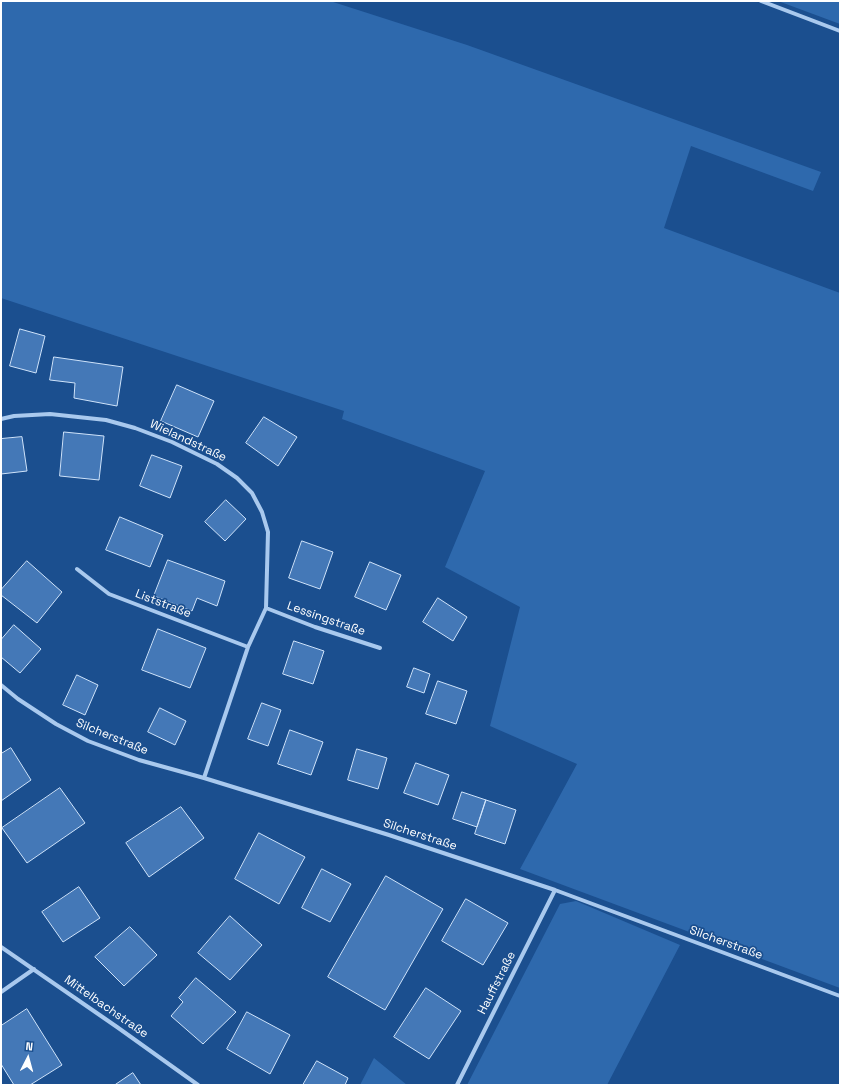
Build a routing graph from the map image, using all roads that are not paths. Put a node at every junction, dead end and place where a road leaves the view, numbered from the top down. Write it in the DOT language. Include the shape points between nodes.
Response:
graph roads {
  1 [pos="761,1"];
  2 [pos="840,31"];
  3 [pos="1,419"];
  4 [pos="78,569"];
  5 [pos="266,608"];
  6 [pos="248,647"];
  7 [pos="380,648"];
  8 [pos="1,685"];
  9 [pos="204,778"];
  10 [pos="555,890"];
  11 [pos="1,947"];
  12 [pos="34,969"];
  13 [pos="1,992"];
  14 [pos="840,996"];
  15 [pos="198,1085"];
  16 [pos="457,1085"];
  1 -- 2 [label="street"];
  3 -- 5 [label="street, Wielandstraße" via="50,414 106,420 172,442 216,464 237,478 252,493 262,512 268,532"];
  4 -- 6 [label="street, Liststraße" via="109,594"];
  5 -- 6 [label="street, Wielandstraße"];
  5 -- 7 [label="street, Lessingstraße"];
  6 -- 9 [label="street, Wielandstraße"];
  8 -- 9 [label="street, Silcherstraße" via="56,724 88,741 139,760"];
  9 -- 10 [label="street, Silcherstraße"];
  10 -- 14 [label="street, Silcherstraße"];
  10 -- 16 [label="street, Hauffstraße"];
  11 -- 12 [label="street, Mittelbachstraße"];
  12 -- 13 [label="street"];
  12 -- 15 [label="street, Mittelbachstraße"];
}
